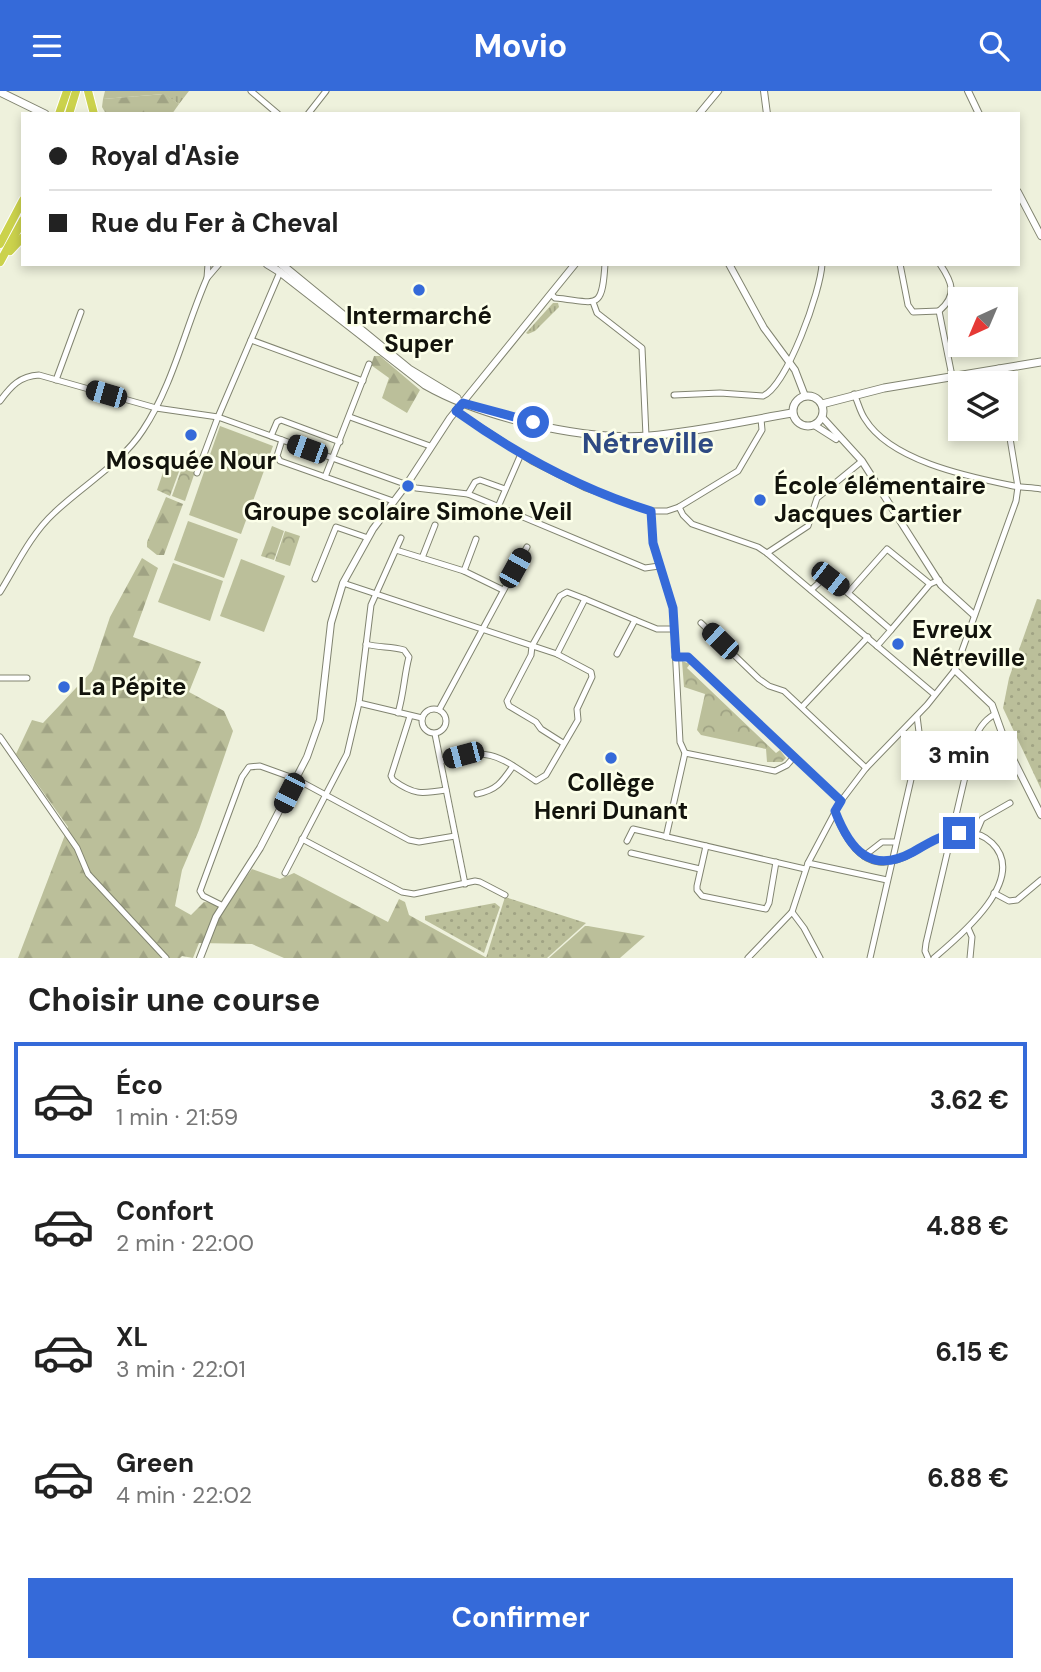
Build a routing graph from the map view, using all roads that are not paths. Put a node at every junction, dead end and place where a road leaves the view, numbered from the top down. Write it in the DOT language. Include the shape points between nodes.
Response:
graph roads {
  1 [pos="65,91"];
  2 [pos="76,91"];
  3 [pos="88,91"];
  4 [pos="251,91"];
  5 [pos="326,91"];
  6 [pos="718,91"];
  7 [pos="764,91"];
  8 [pos="968,91"];
  9 [pos="0,92"];
  10 [pos="42,112"];
  11 [pos="63,112"];
  12 [pos="93,112"];
  13 [pos="276,112"];
  14 [pos="310,112"];
  15 [pos="701,112"];
  16 [pos="767,112"];
  17 [pos="978,112"];
  18 [pos="1020,196"];
  19 [pos="21,204"];
  20 [pos="21,224"];
  21 [pos="1041,236"];
  22 [pos="21,239"];
  23 [pos="0,244"];
  24 [pos="1,260"];
  25 [pos="208,266"];
  26 [pos="217,266"];
  27 [pos="573,266"];
  28 [pos="605,266"];
  29 [pos="730,266"];
  30 [pos="822,266"];
  31 [pos="900,266"];
  32 [pos="941,266"];
  33 [pos="281,268"];
  34 [pos="207,278"];
  35 [pos="551,294"];
  36 [pos="593,302"];
  37 [pos="939,311"];
  38 [pos="81,312"];
  39 [pos="251,340"];
  40 [pos="789,361"];
  41 [pos="1041,362"];
  42 [pos="369,364"];
  43 [pos="999,368"];
  44 [pos="952,371"];
  45 [pos="982,371"];
  46 [pos="999,371"];
  47 [pos="948,377"];
  48 [pos="56,380"];
  49 [pos="363,381"];
  50 [pos="854,394"];
  51 [pos="674,395"];
  52 [pos="805,396"];
  53 [pos="0,401"];
  54 [pos="463,403"];
  55 [pos="822,404"];
  56 [pos="156,408"];
  57 [pos="456,411"];
  58 [pos="792,413"];
  59 [pos="218,417"];
  60 [pos="350,417"];
  61 [pos="822,417"];
  62 [pos="761,419"];
  63 [pos="814,425"];
  64 [pos="271,436"];
  65 [pos="646,436"];
  66 [pos="282,440"];
  67 [pos="1010,441"];
  68 [pos="340,442"];
  69 [pos="430,446"];
  70 [pos="521,454"];
  71 [pos="856,454"];
  72 [pos="332,458"];
  73 [pos="862,461"];
  74 [pos="197,473"];
  75 [pos="325,477"];
  76 [pos="407,484"];
  77 [pos="1018,487"];
  78 [pos="505,489"];
  79 [pos="1041,489"];
  80 [pos="468,494"];
  81 [pos="393,501"];
  82 [pos="498,507"];
  83 [pos="679,507"];
  84 [pos="651,511"];
  85 [pos="435,525"];
  86 [pos="368,538"];
  87 [pos="401,538"];
  88 [pos="476,539"];
  89 [pos="527,547"];
  90 [pos="396,550"];
  91 [pos="767,553"];
  92 [pos="422,558"];
  93 [pos="659,566"];
  94 [pos="464,571"];
  95 [pos="316,579"];
  96 [pos="939,580"];
  97 [pos="343,583"];
  98 [pos="930,584"];
  99 [pos="503,590"];
  100 [pos="811,590"];
  101 [pos="0,592"];
  102 [pos="848,593"];
  103 [pos="375,594"];
  104 [pos="585,599"];
  105 [pos="974,615"];
  106 [pos="635,620"];
  107 [pos="701,623"];
  108 [pos="481,629"];
  109 [pos="674,629"];
  110 [pos="891,630"];
  111 [pos="868,637"];
  112 [pos="366,644"];
  113 [pos="532,646"];
  114 [pos="877,646"];
  115 [pos="557,654"];
  116 [pos="617,654"];
  117 [pos="676,657"];
  118 [pos="955,670"];
  119 [pos="0,678"];
  120 [pos="27,678"];
  121 [pos="934,694"];
  122 [pos="359,703"];
  123 [pos="802,707"];
  124 [pos="439,710"];
  125 [pos="398,713"];
  126 [pos="995,714"];
  127 [pos="410,716"];
  128 [pos="917,716"];
  129 [pos="422,718"];
  130 [pos="435,734"];
  131 [pos="0,737"];
  132 [pos="563,743"];
  133 [pos="685,753"];
  134 [pos="794,757"];
  135 [pos="440,761"];
  136 [pos="513,765"];
  137 [pos="866,768"];
  138 [pos="296,779"];
  139 [pos="446,790"];
  140 [pos="477,794"];
  141 [pos="326,795"];
  142 [pos="841,801"];
  143 [pos="1010,803"];
  144 [pos="835,811"];
  145 [pos="1041,815"];
  146 [pos="951,833"];
  147 [pos="976,833"];
  148 [pos="455,836"];
  149 [pos="666,837"];
  150 [pos="302,839"];
  151 [pos="627,841"];
  152 [pos="896,842"];
  153 [pos="706,846"];
  154 [pos="631,853"];
  155 [pos="864,856"];
  156 [pos="776,862"];
  157 [pos="891,862"];
  158 [pos="807,866"];
  159 [pos="700,869"];
  160 [pos="285,873"];
  161 [pos="887,880"];
  162 [pos="1041,880"];
  163 [pos="465,884"];
  164 [pos="994,893"];
  165 [pos="505,895"];
  166 [pos="223,906"];
  167 [pos="792,912"];
  168 [pos="968,928"];
  169 [pos="944,949"];
  170 [pos="164,958"];
  171 [pos="200,958"];
  172 [pos="748,958"];
  173 [pos="820,958"];
  174 [pos="870,958"];
  175 [pos="928,958"];
  176 [pos="934,958"];
  177 [pos="941,958"];
  178 [pos="970,958"];
  1 -- 11 [label="highway"];
  2 -- 11 [label="highway"];
  3 -- 12 [label="highway"];
  4 -- 13 [label="street"];
  5 -- 14 [label="street"];
  6 -- 15 [label="street"];
  7 -- 16 [label="street"];
  8 -- 17 [label="street"];
  9 -- 10 [label="main road"];
  18 -- 21 [label="street"];
  19 -- 23 [label="highway"];
  20 -- 24 [label="highway"];
  22 -- 24 [label="highway"];
  25 -- 34 [label="street"];
  26 -- 34 [label="street"];
  27 -- 35 [label="street"];
  28 -- 36 [label="street" via="603,292"];
  29 -- 40 [label="street" via="764,328"];
  30 -- 40 [label="street" via="817,294"];
  31 -- 37 [label="street" via="913,312"];
  32 -- 37 [label="street" via="952,287"];
  33 -- 39 [label="street"];
  33 -- 54 [label="main road" via="405,372"];
  34 -- 56 [label="street"];
  35 -- 36 [label="street"];
  35 -- 54 [label="street"];
  36 -- 65 [label="street" via="597,313 642,348"];
  37 -- 44 [label="street"];
  38 -- 48 [label="street"];
  39 -- 49 [label="street"];
  39 -- 59 [label="street"];
  40 -- 51 [label="street" via="769,393 763,395"];
  40 -- 52 [label="street"];
  41 -- 43 [label="main road"];
  42 -- 49 [label="street"];
  43 -- 45 [label="main road"];
  43 -- 46 [label="street"];
  47 -- 50 [label="main road"];
  48 -- 53 [label="street" via="27,376"];
  48 -- 56 [label="street"];
  49 -- 60 [label="street"];
  50 -- 55 [label="main road"];
  50 -- 77 [label="street" via="865,420 900,450 951,470"];
  52 -- 55 [label="main road"];
  52 -- 58 [label="main road" via="795,402"];
  54 -- 57 [label="street"];
  54 -- 65 [label="main road" via="576,433"];
  55 -- 61 [label="main road"];
  56 -- 59 [label="street"];
  56 -- 101 [label="street" via="131,447 52,514"];
  57 -- 69 [label="street"];
  57 -- 70 [label="street"];
  58 -- 62 [label="main road"];
  58 -- 63 [label="main road" via="797,423"];
  59 -- 64 [label="street"];
  59 -- 74 [label="street"];
  60 -- 68 [label="street"];
  60 -- 69 [label="street"];
  61 -- 63 [label="main road"];
  61 -- 71 [label="street"];
  62 -- 65 [label="main road"];
  62 -- 83 [label="street" via="762,430 738,471"];
  63 -- 71 [label="street"];
  64 -- 66 [label="street"];
  64 -- 68 [label="street" via="281,420"];
  66 -- 72 [label="street"];
  66 -- 75 [label="street" via="278,459"];
  67 -- 77 [label="street"];
  68 -- 72 [label="street"];
  69 -- 76 [label="street"];
  70 -- 78 [label="street"];
  70 -- 84 [label="street" via="586,488"];
  71 -- 73 [label="street"];
  72 -- 75 [label="street"];
  72 -- 76 [label="street"];
  73 -- 91 [label="street" via="817,498 808,526"];
  73 -- 96 [label="street"];
  75 -- 81 [label="street"];
  76 -- 80 [label="street"];
  76 -- 81 [label="street"];
  77 -- 79 [label="street"];
  77 -- 105 [label="street"];
  78 -- 80 [label="street" via="480,480"];
  78 -- 82 [label="street"];
  80 -- 82 [label="street"];
  81 -- 86 [label="street"];
  82 -- 93 [label="street" via="645,568"];
  83 -- 84 [label="street"];
  83 -- 91 [label="street" via="692,524"];
  84 -- 93 [label="street"];
  85 -- 92 [label="street"];
  86 -- 95 [label="street" via="336,527"];
  86 -- 97 [label="street"];
  87 -- 90 [label="street"];
  88 -- 94 [label="street"];
  89 -- 99 [label="street"];
  90 -- 92 [label="street"];
  90 -- 103 [label="street"];
  91 -- 100 [label="street"];
  92 -- 94 [label="street"];
  93 -- 109 [label="street" via="673,608"];
  94 -- 99 [label="street"];
  96 -- 98 [label="street"];
  96 -- 105 [label="street"];
  97 -- 103 [label="street"];
  97 -- 138 [label="street" via="331,623 320,720"];
  98 -- 102 [label="street" via="887,549"];
  98 -- 110 [label="street"];
  99 -- 108 [label="street"];
  100 -- 102 [label="street" via="830,579"];
  100 -- 111 [label="street"];
  102 -- 110 [label="street"];
  103 -- 108 [label="street"];
  103 -- 112 [label="street"];
  104 -- 106 [label="street"];
  104 -- 113 [label="street" via="562,593"];
  104 -- 115 [label="street"];
  105 -- 118 [label="street"];
  106 -- 109 [label="street" via="657,629"];
  106 -- 116 [label="street"];
  107 -- 123 [label="street" via="759,679 784,691"];
  108 -- 113 [label="street"];
  108 -- 124 [label="street"];
  109 -- 117 [label="street"];
  110 -- 114 [label="street"];
  111 -- 114 [label="street"];
  111 -- 123 [label="street"];
  112 -- 122 [label="street"];
  112 -- 125 [label="street" via="404,650 409,657"];
  113 -- 115 [label="street"];
  113 -- 132 [label="street" via="507,701"];
  114 -- 121 [label="street"];
  115 -- 132 [label="street" via="591,671 592,677 577,709 578,719"];
  117 -- 133 [label="street" via="680,742"];
  117 -- 134 [label="street" via="688,657"];
  118 -- 121 [label="street"];
  118 -- 126 [label="street" via="988,699"];
  119 -- 120 [label="street"];
  121 -- 128 [label="street"];
  122 -- 125 [label="street"];
  122 -- 141 [label="street" via="347,754"];
  123 -- 137 [label="street"];
  124 -- 129 [label="street" via="428,711"];
  124 -- 130 [label="street" via="446,723"];
  125 -- 127 [label="street"];
  126 -- 145 [label="street"];
  126 -- 146 [label="street" via="979,728 973,743"];
  127 -- 129 [label="street"];
  127 -- 139 [label="street" via="393,781 419,794"];
  128 -- 137 [label="street"];
  128 -- 152 [label="street" via="920,740"];
  129 -- 130 [label="street" via="424,729"];
  130 -- 135 [label="street"];
  131 -- 170 [label="street" via="77,849 88,874"];
  132 -- 136 [label="street" via="540,780"];
  133 -- 134 [label="street" via="775,771"];
  133 -- 149 [label="street"];
  134 -- 142 [label="street"];
  135 -- 136 [label="street" via="482,753"];
  135 -- 139 [label="street"];
  136 -- 140 [label="street" via="499,787"];
  137 -- 142 [label="street"];
  138 -- 141 [label="street"];
  138 -- 166 [label="street"];
  138 -- 166 [label="street" via="260,766 249,767 242,777 200,891"];
  139 -- 148 [label="street"];
  141 -- 148 [label="street" via="409,840"];
  141 -- 150 [label="street"];
  142 -- 144 [label="street"];
  143 -- 147 [label="street" via="982,819"];
  144 -- 155 [label="street" via="847,837"];
  144 -- 158 [label="street"];
  146 -- 147 [label="street"];
  146 -- 157 [label="street"];
  146 -- 175 [label="street" via="926,943"];
  147 -- 164 [label="street" via="996,847 1004,862"];
  148 -- 163 [label="street"];
  149 -- 151 [label="street" via="633,829"];
  149 -- 153 [label="street"];
  150 -- 160 [label="street"];
  150 -- 163 [label="street" via="402,892"];
  152 -- 155 [label="street" via="882,842"];
  152 -- 157 [label="street"];
  153 -- 156 [label="street"];
  153 -- 159 [label="street"];
  154 -- 159 [label="street"];
  155 -- 157 [label="street"];
  156 -- 158 [label="street"];
  156 -- 159 [label="street" via="769,903 763,909 699,894"];
  157 -- 161 [label="street"];
  158 -- 161 [label="street"];
  158 -- 167 [label="street"];
  161 -- 174 [label="street"];
  162 -- 164 [label="street" via="1017,900"];
  163 -- 165 [label="street" via="480,882"];
  164 -- 168 [label="street"];
  166 -- 171 [label="street"];
  167 -- 172 [label="street"];
  167 -- 173 [label="street"];
  168 -- 169 [label="street"];
  168 -- 178 [label="street"];
  169 -- 176 [label="street"];
  169 -- 177 [label="street"];
}
